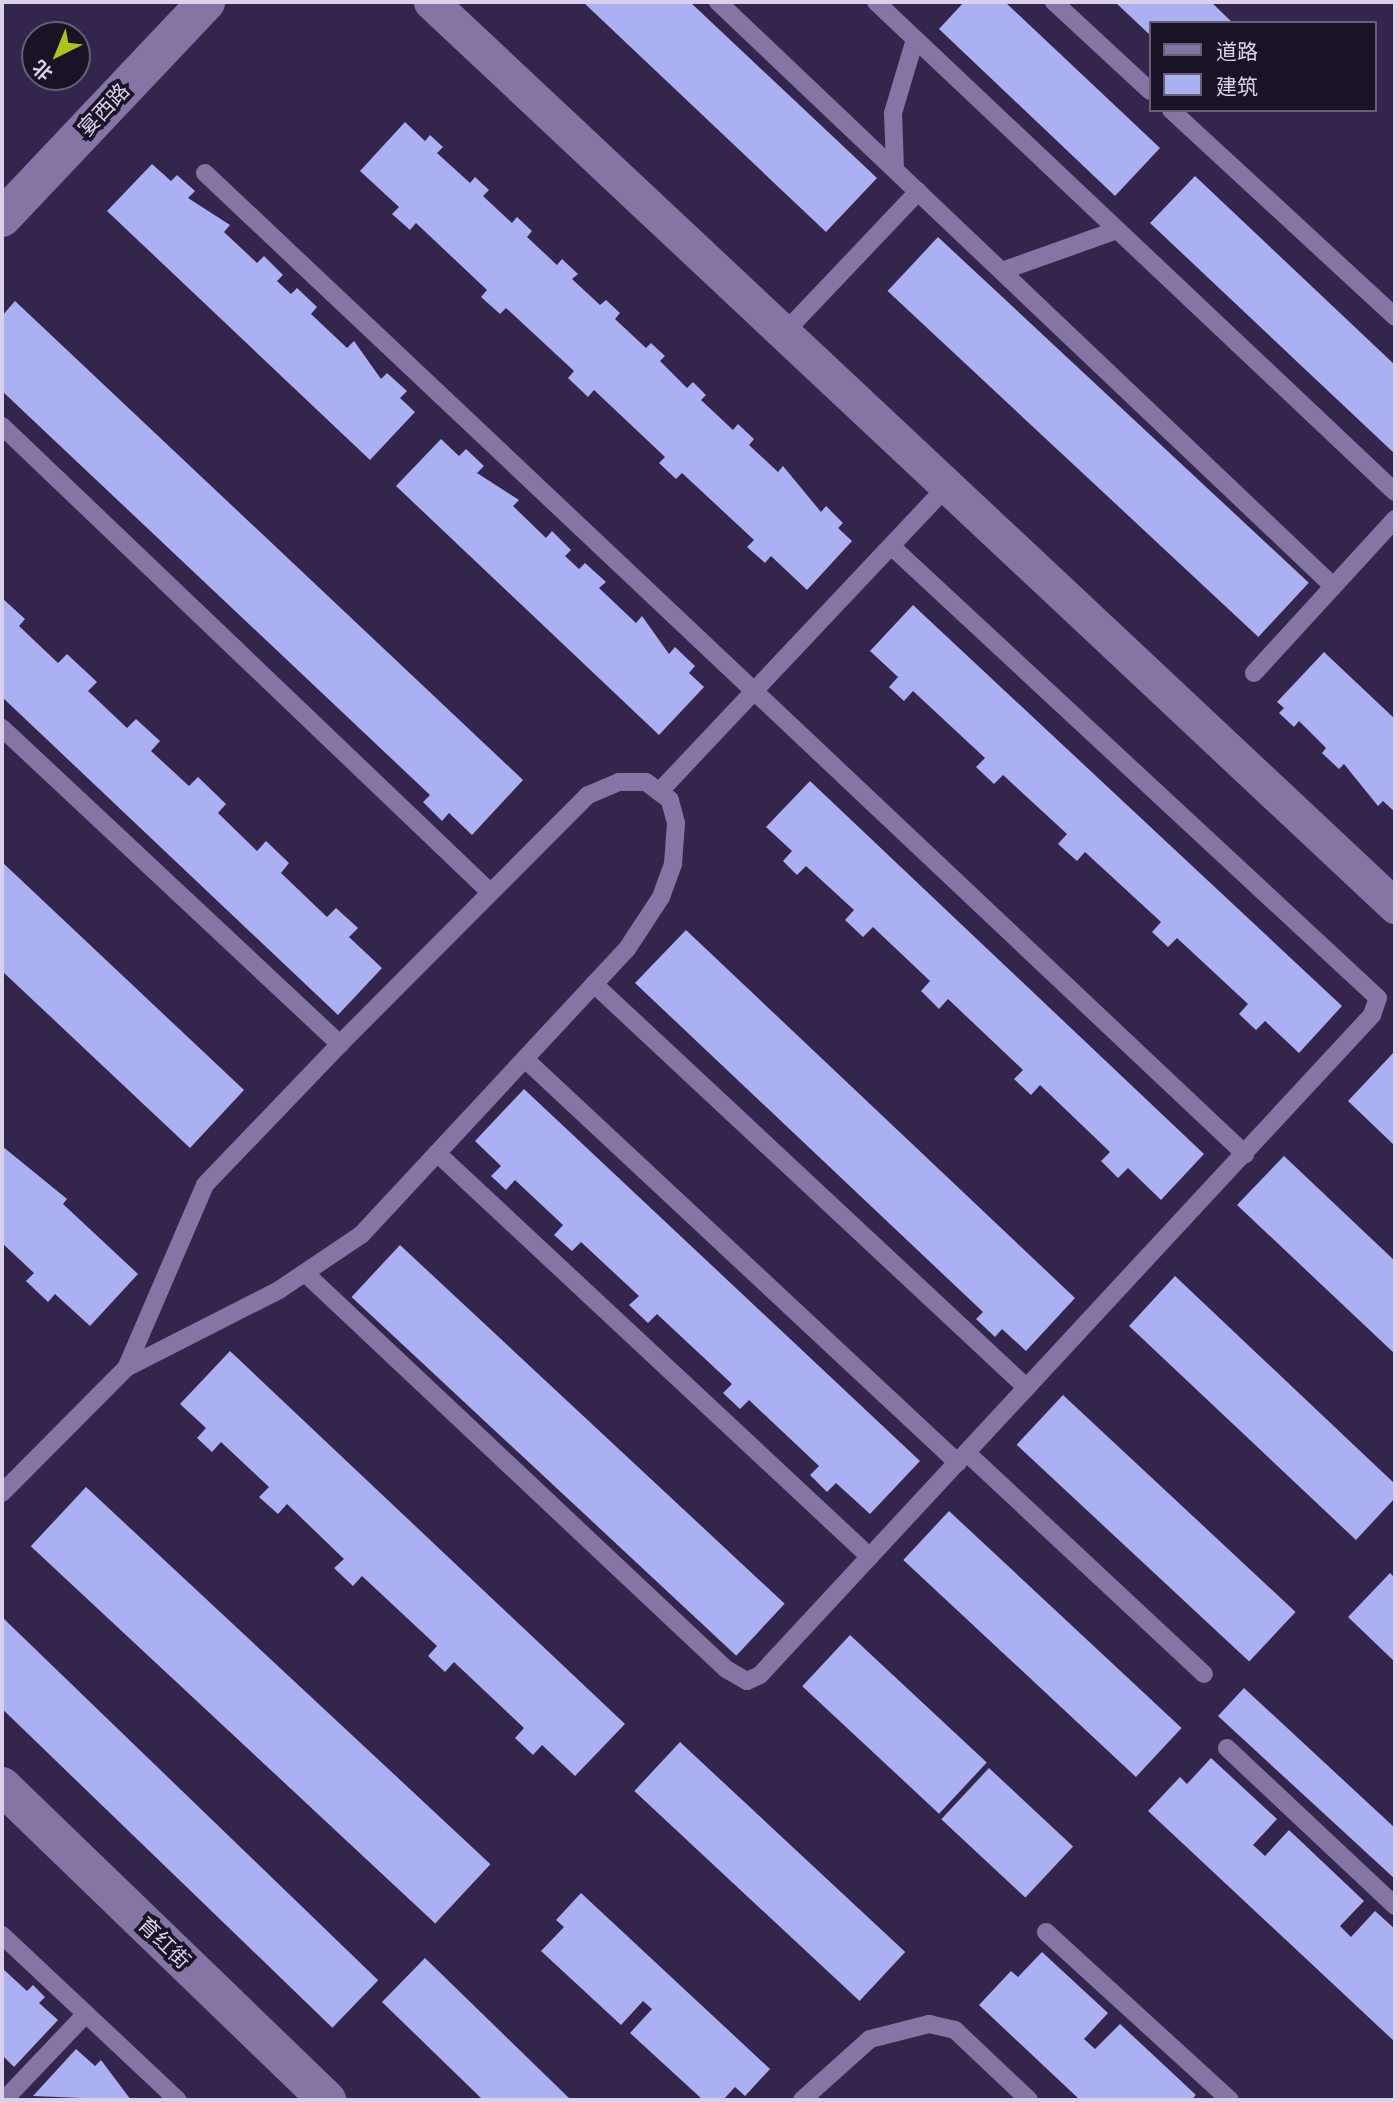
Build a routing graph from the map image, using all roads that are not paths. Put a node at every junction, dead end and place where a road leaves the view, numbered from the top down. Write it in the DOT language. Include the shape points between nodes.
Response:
graph roads {
  1 [pos="206,2"];
  2 [pos="431,2"];
  3 [pos="718,2"];
  4 [pos="876,2"];
  5 [pos="1054,2"];
  6 [pos="915,38"];
  7 [pos="1148,89"];
  8 [pos="1173,112"];
  9 [pos="895,169"];
  10 [pos="205,173"];
  11 [pos="918,192"];
  12 [pos="2,218"];
  13 [pos="1117,230"];
  14 [pos="1002,271"];
  15 [pos="1395,317"];
  16 [pos="784,333"];
  17 [pos="2,426"];
  18 [pos="947,485"];
  19 [pos="1395,492"];
  20 [pos="1395,519"];
  21 [pos="891,545"];
  22 [pos="1333,586"];
  23 [pos="1254,673"];
  24 [pos="754,692"];
  25 [pos="2,728"];
  26 [pos="659,792"];
  27 [pos="490,892"];
  28 [pos="1395,906"];
  29 [pos="594,984"];
  30 [pos="340,1044"];
  31 [pos="525,1059"];
  32 [pos="437,1153"];
  33 [pos="1245,1154"];
  34 [pos="305,1273"];
  35 [pos="126,1368"];
  36 [pos="1027,1388"];
  37 [pos="962,1458"];
  38 [pos="2,1493"];
  39 [pos="870,1557"];
  40 [pos="1204,1674"];
  41 [pos="1227,1748"];
  42 [pos="2,1786"];
  43 [pos="1395,1906"];
  44 [pos="1046,1932"];
  45 [pos="2,1935"];
  46 [pos="86,2014"];
  47 [pos="4,2100"];
  48 [pos="178,2100"];
  49 [pos="327,2100"];
  50 [pos="802,2100"];
  51 [pos="1029,2100"];
  52 [pos="1230,2100"];
  1 -- 12 [label="street, 宴西路"];
  2 -- 16 [label="street"];
  3 -- 9 [label="lane"];
  4 -- 6 [label="lane"];
  5 -- 7 [label="lane"];
  6 -- 9 [label="lane" via="893,113"];
  6 -- 13 [label="lane"];
  8 -- 15 [label="lane"];
  9 -- 11 [label="lane"];
  10 -- 24 [label="lane"];
  11 -- 14 [label="lane"];
  11 -- 16 [label="lane"];
  13 -- 14 [label="lane"];
  13 -- 19 [label="lane"];
  14 -- 22 [label="lane"];
  16 -- 18 [label="street"];
  17 -- 27 [label="lane"];
  18 -- 21 [label="lane"];
  18 -- 28 [label="street"];
  20 -- 22 [label="lane"];
  21 -- 24 [label="lane"];
  21 -- 33 [label="lane" via="1378,998 1372,1015"];
  22 -- 23 [label="lane"];
  24 -- 26 [label="lane"];
  24 -- 33 [label="lane"];
  25 -- 30 [label="lane"];
  26 -- 27 [label="lane" via="646,782 620,782 588,795"];
  26 -- 29 [label="lane" via="670,800 676,823 673,864 661,897"];
  27 -- 30 [label="lane"];
  29 -- 31 [label="lane"];
  29 -- 36 [label="lane"];
  30 -- 35 [label="lane" via="205,1185"];
  31 -- 32 [label="lane"];
  31 -- 37 [label="lane"];
  32 -- 34 [label="lane" via="361,1235"];
  32 -- 39 [label="lane"];
  33 -- 36 [label="lane"];
  34 -- 35 [label="lane"];
  34 -- 39 [label="lane" via="726,1669 747,1681 760,1675"];
  35 -- 38 [label="lane"];
  36 -- 37 [label="lane"];
  37 -- 39 [label="lane"];
  37 -- 40 [label="lane"];
  41 -- 43 [label="lane"];
  42 -- 49 [label="street, 育红街"];
  44 -- 52 [label="lane"];
  45 -- 46 [label="lane"];
  46 -- 47 [label="lane"];
  46 -- 48 [label="lane"];
  50 -- 51 [label="lane" via="870,2039 929,2024 955,2030"];
}
